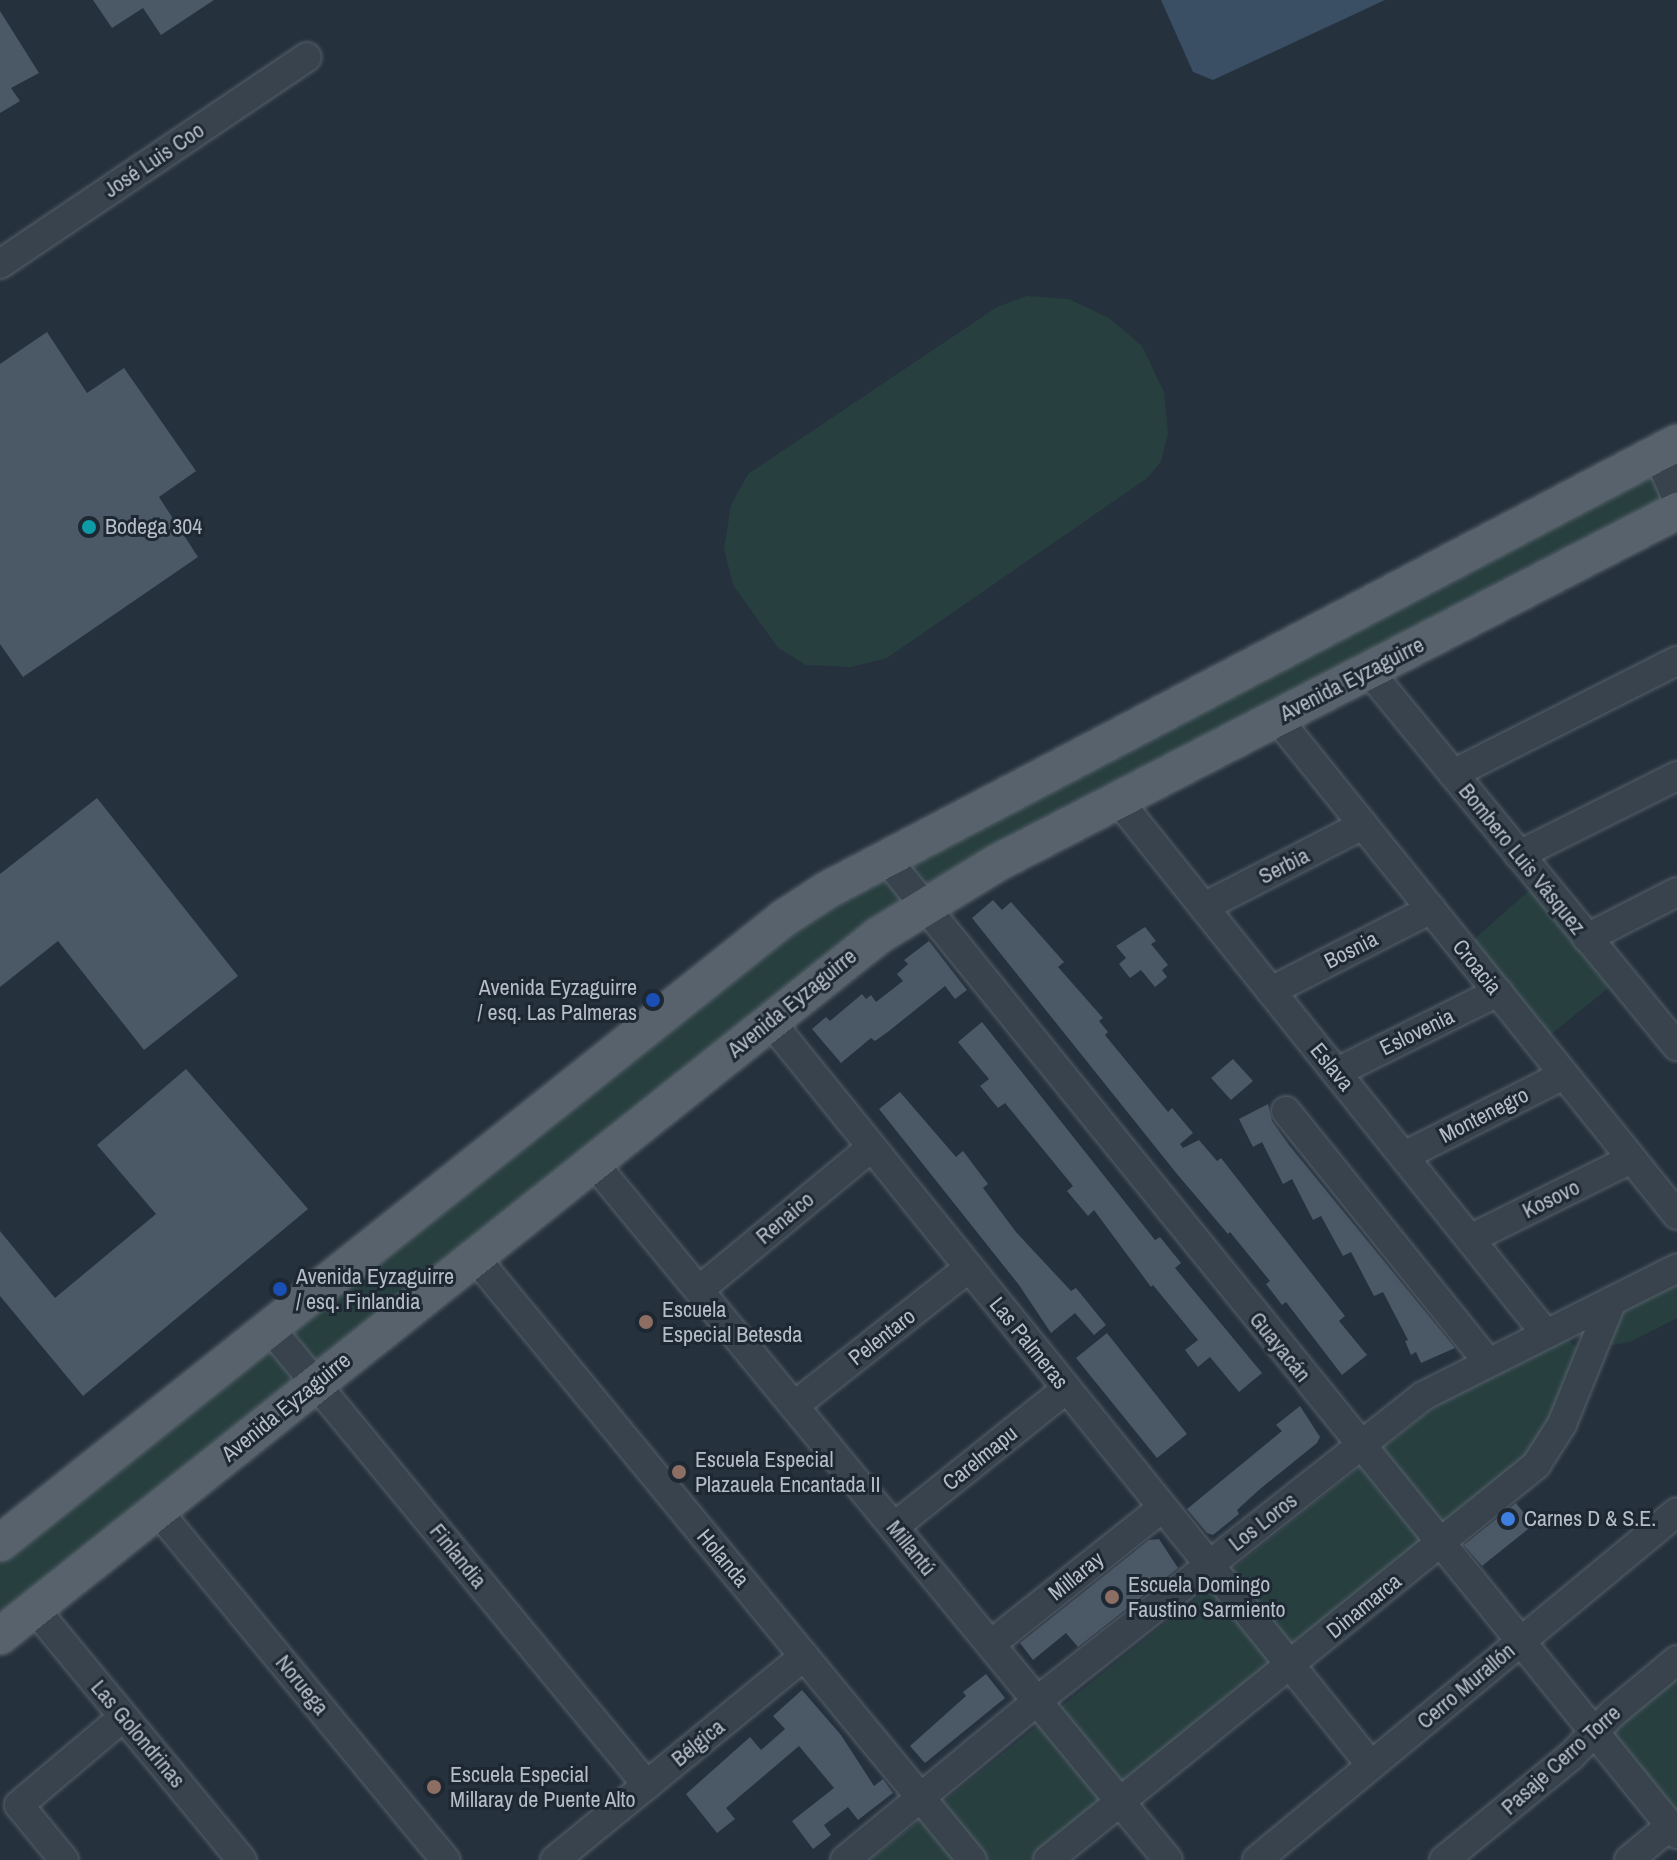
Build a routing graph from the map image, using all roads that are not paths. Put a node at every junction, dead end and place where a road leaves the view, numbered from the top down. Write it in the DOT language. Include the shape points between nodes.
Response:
graph roads {
  1 [pos="307,57"];
  2 [pos="0,264"];
  3 [pos="1667,448"];
  4 [pos="1677,499"];
  5 [pos="1677,511"];
  6 [pos="1677,661"];
  7 [pos="1368,670"];
  8 [pos="1277,718"];
  9 [pos="1453,774"];
  10 [pos="1677,776"];
  11 [pos="1118,800"];
  12 [pos="1363,825"];
  13 [pos="1519,855"];
  14 [pos="885,857"];
  15 [pos="1677,892"];
  16 [pos="925,904"];
  17 [pos="1204,907"];
  18 [pos="1431,909"];
  19 [pos="1587,938"];
  20 [pos="1271,991"];
  21 [pos="1498,992"];
  22 [pos="1666,1015"];
  23 [pos="770,1021"];
  24 [pos="1677,1046"];
  25 [pos="1337,1072"];
  26 [pos="1564,1075"];
  27 [pos="1286,1111"];
  28 [pos="872,1147"];
  29 [pos="1404,1156"];
  30 [pos="1631,1159"];
  31 [pos="593,1162"];
  32 [pos="1677,1215"];
  33 [pos="1470,1239"];
  34 [pos="474,1256"];
  35 [pos="969,1268"];
  36 [pos="1674,1274"];
  37 [pos="699,1290"];
  38 [pos="1612,1301"];
  39 [pos="269,1327"];
  40 [pos="1546,1334"];
  41 [pos="1488,1362"];
  42 [pos="316,1383"];
  43 [pos="1066,1389"];
  44 [pos="794,1406"];
  45 [pos="1359,1446"];
  46 [pos="1162,1508"];
  47 [pos="157,1510"];
  48 [pos="1677,1512"];
  49 [pos="894,1527"];
  50 [pos="0,1543"];
  51 [pos="1439,1545"];
  52 [pos="1208,1566"];
  53 [pos="34,1608"];
  54 [pos="0,1636"];
  55 [pos="1519,1642"];
  56 [pos="991,1644"];
  57 [pos="804,1656"];
  58 [pos="1677,1660"];
  59 [pos="1289,1666"];
  60 [pos="1037,1701"];
  61 [pos="123,1717"];
  62 [pos="1593,1733"];
  63 [pos="1371,1765"];
  64 [pos="647,1785"];
  65 [pos="921,1798"];
  66 [pos="1121,1802"];
  67 [pos="1674,1830"];
  68 [pos="64,1860"];
  69 [pos="242,1860"];
  70 [pos="446,1860"];
  71 [pos="555,1860"];
  72 [pos="845,1860"];
  73 [pos="972,1860"];
  74 [pos="1048,1860"];
  75 [pos="1168,1860"];
  76 [pos="1257,1860"];
  77 [pos="1444,1860"];
  78 [pos="1629,1860"];
  1 -- 2 [label="street, José Luis Coo"];
  3 -- 4 [label="street"];
  3 -- 14 [label="main road"];
  5 -- 7 [label="main road, Avenida Eyzaguirre"];
  6 -- 9 [label="street"];
  7 -- 8 [label="main road, Avenida Eyzaguirre"];
  7 -- 9 [label="street, Bombero Luis Vásquez"];
  8 -- 11 [label="main road, Avenida Eyzaguirre"];
  8 -- 12 [label="street, Croacia"];
  9 -- 13 [label="street, Bombero Luis Vásquez"];
  10 -- 13 [label="street"];
  11 -- 16 [label="main road, Avenida Eyzaguirre"];
  11 -- 17 [label="street, Eslava"];
  12 -- 17 [label="street, Serbia"];
  12 -- 18 [label="street, Croacia"];
  13 -- 19 [label="street, Bombero Luis Vásquez"];
  14 -- 16 [label="street, Guayacán"];
  14 -- 39 [label="main road" via="784,918"];
  15 -- 19 [label="street"];
  16 -- 23 [label="main road, Avenida Eyzaguirre"];
  16 -- 45 [label="street, Guayacán"];
  17 -- 20 [label="street, Eslava"];
  18 -- 20 [label="street, Bosnia"];
  18 -- 21 [label="street, Croacia"];
  19 -- 22 [label="street, Bombero Luis Vásquez"];
  20 -- 25 [label="street, Eslava"];
  21 -- 25 [label="street, Eslovenia"];
  21 -- 26 [label="street, Croacia"];
  22 -- 24 [label="street, Bombero Luis Vásquez"];
  23 -- 28 [label="street, Las Palmeras"];
  23 -- 31 [label="main road, Avenida Eyzaguirre"];
  25 -- 29 [label="street, Eslava"];
  26 -- 29 [label="street, Montenegro"];
  26 -- 30 [label="street, Croacia"];
  27 -- 41 [label="street"];
  28 -- 35 [label="street, Las Palmeras"];
  28 -- 37 [label="street, Renaico"];
  29 -- 33 [label="street, Eslava"];
  30 -- 32 [label="street, Croacia"];
  30 -- 33 [label="street, Kosovo"];
  31 -- 34 [label="main road, Avenida Eyzaguirre"];
  31 -- 37 [label="street, Millantú"];
  33 -- 40 [label="street, Eslava"];
  34 -- 42 [label="main road, Avenida Eyzaguirre"];
  34 -- 57 [label="street, Holanda"];
  35 -- 43 [label="street, Las Palmeras"];
  35 -- 44 [label="street, Pelentaro"];
  36 -- 38 [label="street, Los Loros"];
  37 -- 44 [label="street, Millantú"];
  38 -- 40 [label="street, Los Loros"];
  38 -- 51 [label="street, Dinamarca" via="1544,1455"];
  39 -- 42 [label="street, Finlandia"];
  39 -- 50 [label="main road"];
  40 -- 41 [label="street, Los Loros"];
  41 -- 45 [label="street, Los Loros" via="1423,1396"];
  42 -- 47 [label="main road, Avenida Eyzaguirre"];
  42 -- 64 [label="street, Finlandia"];
  43 -- 46 [label="street, Las Palmeras"];
  43 -- 49 [label="street, Carelmapu"];
  44 -- 49 [label="street, Millantú"];
  45 -- 51 [label="street, Guayacán"];
  45 -- 52 [label="street, Los Loros"];
  46 -- 52 [label="street, Las Palmeras"];
  46 -- 56 [label="street, Millaray"];
  47 -- 53 [label="main road, Avenida Eyzaguirre"];
  47 -- 70 [label="street, Noruega"];
  48 -- 55 [label="street, Cerro Murallón"];
  49 -- 56 [label="street, Millantú"];
  51 -- 55 [label="street, Guayacán"];
  51 -- 59 [label="street, Dinamarca"];
  52 -- 59 [label="street, Las Palmeras"];
  52 -- 60 [label="street, Los Loros"];
  53 -- 54 [label="main road, Avenida Eyzaguirre"];
  53 -- 61 [label="street, Las Golondrinas"];
  55 -- 62 [label="street, Guayacán"];
  55 -- 63 [label="street, Cerro Murallón"];
  56 -- 60 [label="street, Millantú"];
  57 -- 64 [label="street, Bélgica"];
  57 -- 65 [label="street, Holanda"];
  58 -- 62 [label="street, Pasaje Cerro Torre"];
  59 -- 63 [label="street, Las Palmeras"];
  59 -- 66 [label="street, Dinamarca"];
  60 -- 65 [label="street, Los Loros"];
  60 -- 66 [label="street, Millantú"];
  61 -- 68 [label="street" via="19,1805"];
  61 -- 69 [label="street, Las Golondrinas"];
  62 -- 67 [label="street, Guayacán"];
  62 -- 77 [label="street, Pasaje Cerro Torre"];
  63 -- 76 [label="street, Cerro Murallón"];
  64 -- 71 [label="street, Bélgica"];
  65 -- 72 [label="street, Los Loros"];
  65 -- 73 [label="street, Holanda"];
  66 -- 74 [label="street, Dinamarca"];
  66 -- 75 [label="street, Millantú"];
  67 -- 78 [label="street"];
}
